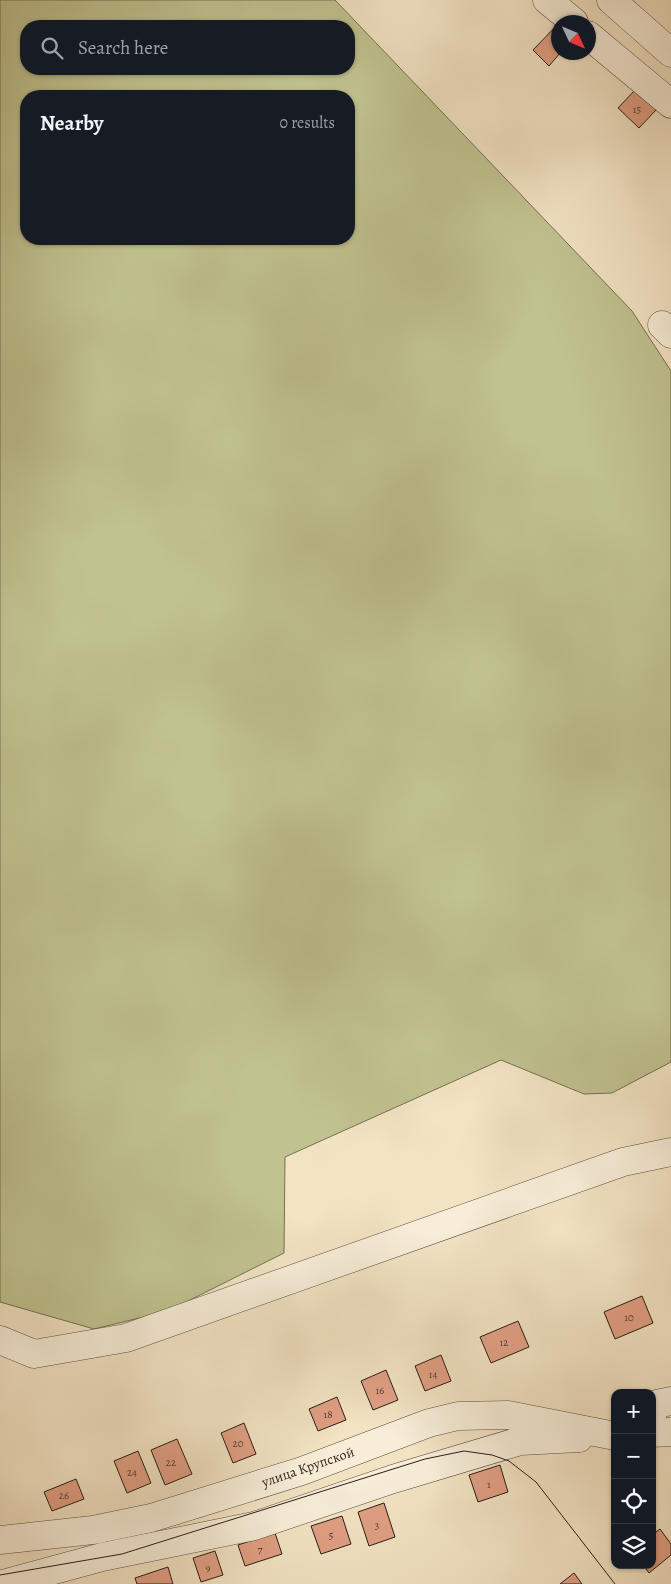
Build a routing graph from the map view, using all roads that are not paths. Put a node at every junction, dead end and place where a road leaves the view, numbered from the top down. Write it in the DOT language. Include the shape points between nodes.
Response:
graph roads {
  1 [pos="547,0"];
  2 [pos="611,0"];
  3 [pos="565,15"];
  4 [pos="596,42"];
  5 [pos="671,53"];
  6 [pos="671,104"];
  7 [pos="671,1152"];
  8 [pos="0,1340"];
  9 [pos="671,1401"];
  10 [pos="656,1406"];
  11 [pos="671,1432"];
  12 [pos="656,1433"];
  13 [pos="611,1436"];
  14 [pos="611,1436"];
  15 [pos="0,1540"];
  16 [pos="3,1584"];
  1 -- 3 [label="street"];
  2 -- 5 [label="street"];
  4 -- 6 [label="street"];
  7 -- 8 [label="street" via="623,1162 126,1338 34,1354"];
  9 -- 10 [label="street"];
  11 -- 12 [label="street"];
  13 -- 15 [label="street, улица Крупской" via="508,1415 458,1416 429,1423 302,1471 151,1518 93,1530"];
  14 -- 16 [label="street" via="520,1441 254,1526 102,1557"];
}
